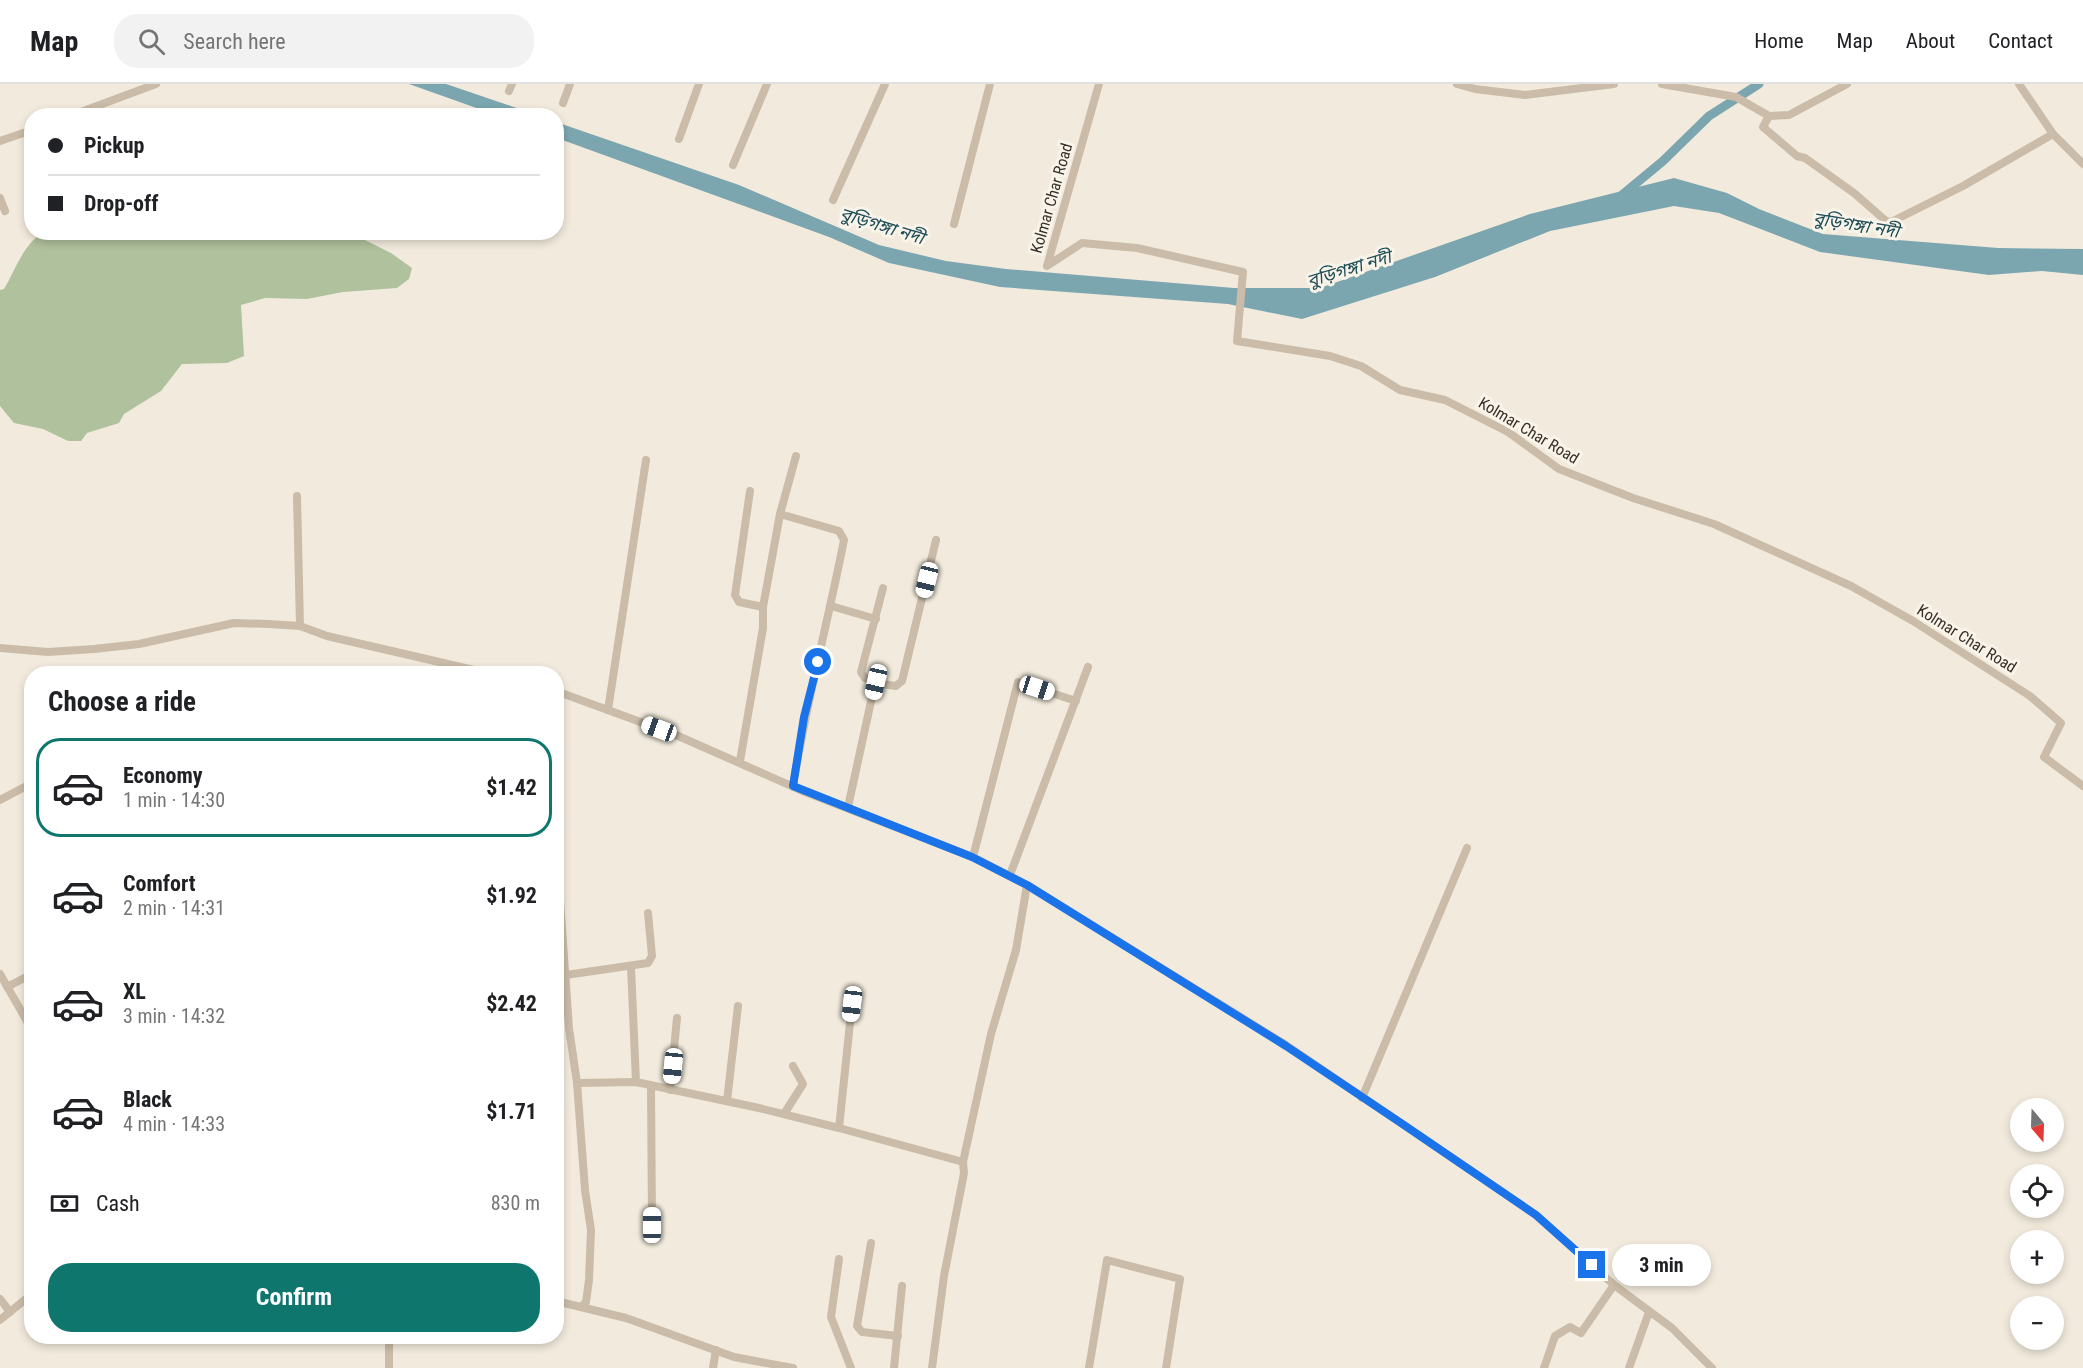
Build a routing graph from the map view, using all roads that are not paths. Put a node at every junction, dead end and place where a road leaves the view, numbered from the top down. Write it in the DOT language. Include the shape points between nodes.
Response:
graph roads {
  1 [pos="156,84"];
  2 [pos="570,84"];
  3 [pos="699,84"];
  4 [pos="766,84"];
  5 [pos="885,84"];
  6 [pos="990,84"];
  7 [pos="1099,84"];
  8 [pos="1457,84"];
  9 [pos="1614,84"];
  10 [pos="1662,84"];
  11 [pos="1847,84"];
  12 [pos="2019,84"];
  13 [pos="563,103"];
  14 [pos="92,108"];
  15 [pos="1769,116"];
  16 [pos="24,133"];
  17 [pos="2053,134"];
  18 [pos="679,139"];
  19 [pos="0,141"];
  20 [pos="2083,164"];
  21 [pos="733,165"];
  22 [pos="0,198"];
  23 [pos="833,200"];
  24 [pos="4,211"];
  25 [pos="954,225"];
  26 [pos="796,456"];
  27 [pos="646,460"];
  28 [pos="750,491"];
  29 [pos="297,496"];
  30 [pos="780,514"];
  31 [pos="936,540"];
  32 [pos="883,588"];
  33 [pos="831,606"];
  34 [pos="763,608"];
  35 [pos="876,619"];
  36 [pos="300,626"];
  37 [pos="0,648"];
  38 [pos="456,666"];
  39 [pos="1088,667"];
  40 [pos="876,682"];
  41 [pos="564,694"];
  42 [pos="1076,701"];
  43 [pos="608,710"];
  44 [pos="740,761"];
  45 [pos="793,786"];
  46 [pos="2083,786"];
  47 [pos="24,787"];
  48 [pos="0,800"];
  49 [pos="848,807"];
  50 [pos="1467,848"];
  51 [pos="972,857"];
  52 [pos="1010,875"];
  53 [pos="1027,885"];
  54 [pos="648,913"];
  55 [pos="564,949"];
  56 [pos="631,967"];
  57 [pos="0,974"];
  58 [pos="566,975"];
  59 [pos="24,978"];
  60 [pos="7,987"];
  61 [pos="852,1004"];
  62 [pos="738,1006"];
  63 [pos="24,1016"];
  64 [pos="677,1018"];
  65 [pos="793,1066"];
  66 [pos="636,1082"];
  67 [pos="577,1083"];
  68 [pos="651,1086"];
  69 [pos="670,1090"];
  70 [pos="1362,1098"];
  71 [pos="727,1101"];
  72 [pos="784,1114"];
  73 [pos="839,1128"];
  74 [pos="963,1162"];
  75 [pos="652,1225"];
  76 [pos="872,1243"];
  77 [pos="839,1259"];
  78 [pos="1614,1285"];
  79 [pos="902,1286"];
  80 [pos="0,1299"];
  81 [pos="24,1300"];
  82 [pos="564,1303"];
  83 [pos="581,1307"];
  84 [pos="10,1311"];
  85 [pos="1649,1312"];
  86 [pos="0,1320"];
  87 [pos="898,1336"];
  88 [pos="389,1344"];
  89 [pos="716,1350"];
  90 [pos="389,1368"];
  91 [pos="713,1368"];
  92 [pos="792,1368"];
  93 [pos="851,1368"];
  94 [pos="894,1368"];
  95 [pos="932,1368"];
  96 [pos="1089,1368"];
  97 [pos="1166,1368"];
  98 [pos="1544,1368"];
  99 [pos="1629,1368"];
  100 [pos="1712,1368"];
  1 -- 14 [label="street"];
  2 -- 13 [label="street"];
  3 -- 18 [label="street"];
  4 -- 21 [label="street"];
  5 -- 23 [label="street"];
  6 -- 25 [label="street"];
  7 -- 46 [label="street, Kolmar Char Road" via="1047,266 1082,243 1137,248 1243,272 1237,341 1330,356 1361,366 1400,390 1445,399 1508,432 1559,469 1714,524 1851,586 2030,696 2061,723 2044,757"];
  8 -- 9 [label="street" via="1525,95"];
  10 -- 15 [label="street" via="1736,97"];
  11 -- 15 [label="street" via="1789,115"];
  12 -- 17 [label="street"];
  15 -- 17 [label="street" via="1763,127 1797,156 1891,222 1964,186"];
  16 -- 19 [label="street"];
  17 -- 20 [label="street"];
  22 -- 24 [label="street"];
  26 -- 30 [label="street"];
  27 -- 43 [label="street"];
  28 -- 34 [label="street" via="735,595 739,602"];
  29 -- 36 [label="street"];
  30 -- 33 [label="street" via="839,531 843,536"];
  30 -- 34 [label="street"];
  31 -- 40 [label="street" via="902,681 896,686"];
  32 -- 35 [label="street"];
  33 -- 35 [label="street"];
  33 -- 45 [label="street" via="804,717"];
  34 -- 44 [label="street"];
  35 -- 40 [label="street" via="861,672"];
  36 -- 37 [label="street" via="234,623 139,644 94,649 48,652"];
  36 -- 38 [label="street" via="327,636"];
  39 -- 42 [label="street"];
  40 -- 49 [label="street"];
  41 -- 43 [label="street"];
  42 -- 51 [label="street" via="1018,682"];
  42 -- 52 [label="street"];
  43 -- 44 [label="street"];
  44 -- 45 [label="street"];
  45 -- 49 [label="street"];
  47 -- 48 [label="street"];
  49 -- 51 [label="street"];
  50 -- 70 [label="street"];
  51 -- 52 [label="street"];
  52 -- 53 [label="street"];
  53 -- 70 [label="street" via="1286,1046"];
  53 -- 74 [label="street" via="1016,950 991,1034"];
  54 -- 56 [label="street" via="651,960"];
  55 -- 58 [label="street"];
  56 -- 58 [label="street"];
  56 -- 66 [label="street"];
  57 -- 60 [label="street"];
  58 -- 67 [label="street"];
  59 -- 60 [label="street"];
  60 -- 63 [label="street"];
  61 -- 73 [label="street"];
  62 -- 71 [label="street"];
  64 -- 69 [label="street"];
  65 -- 72 [label="street" via="803,1084"];
  66 -- 67 [label="street"];
  66 -- 68 [label="street"];
  67 -- 83 [label="street" via="591,1230 590,1280 586,1302"];
  68 -- 69 [label="street"];
  68 -- 75 [label="street"];
  69 -- 71 [label="street"];
  70 -- 78 [label="street" via="1536,1215"];
  71 -- 72 [label="street"];
  72 -- 73 [label="street"];
  73 -- 74 [label="street"];
  74 -- 95 [label="street"];
  76 -- 87 [label="street" via="857,1326 862,1332"];
  77 -- 93 [label="street" via="831,1317"];
  78 -- 85 [label="street"];
  78 -- 98 [label="street" via="1581,1333 1570,1328 1555,1336"];
  79 -- 87 [label="street"];
  80 -- 84 [label="street"];
  81 -- 84 [label="street"];
  82 -- 83 [label="street"];
  83 -- 89 [label="street" via="626,1318"];
  84 -- 86 [label="street"];
  85 -- 99 [label="street"];
  85 -- 100 [label="street" via="1672,1328"];
  87 -- 94 [label="street"];
  88 -- 90 [label="street"];
  89 -- 91 [label="street"];
  89 -- 92 [label="street"];
  96 -- 97 [label="street" via="1107,1260 1180,1279"];
}
